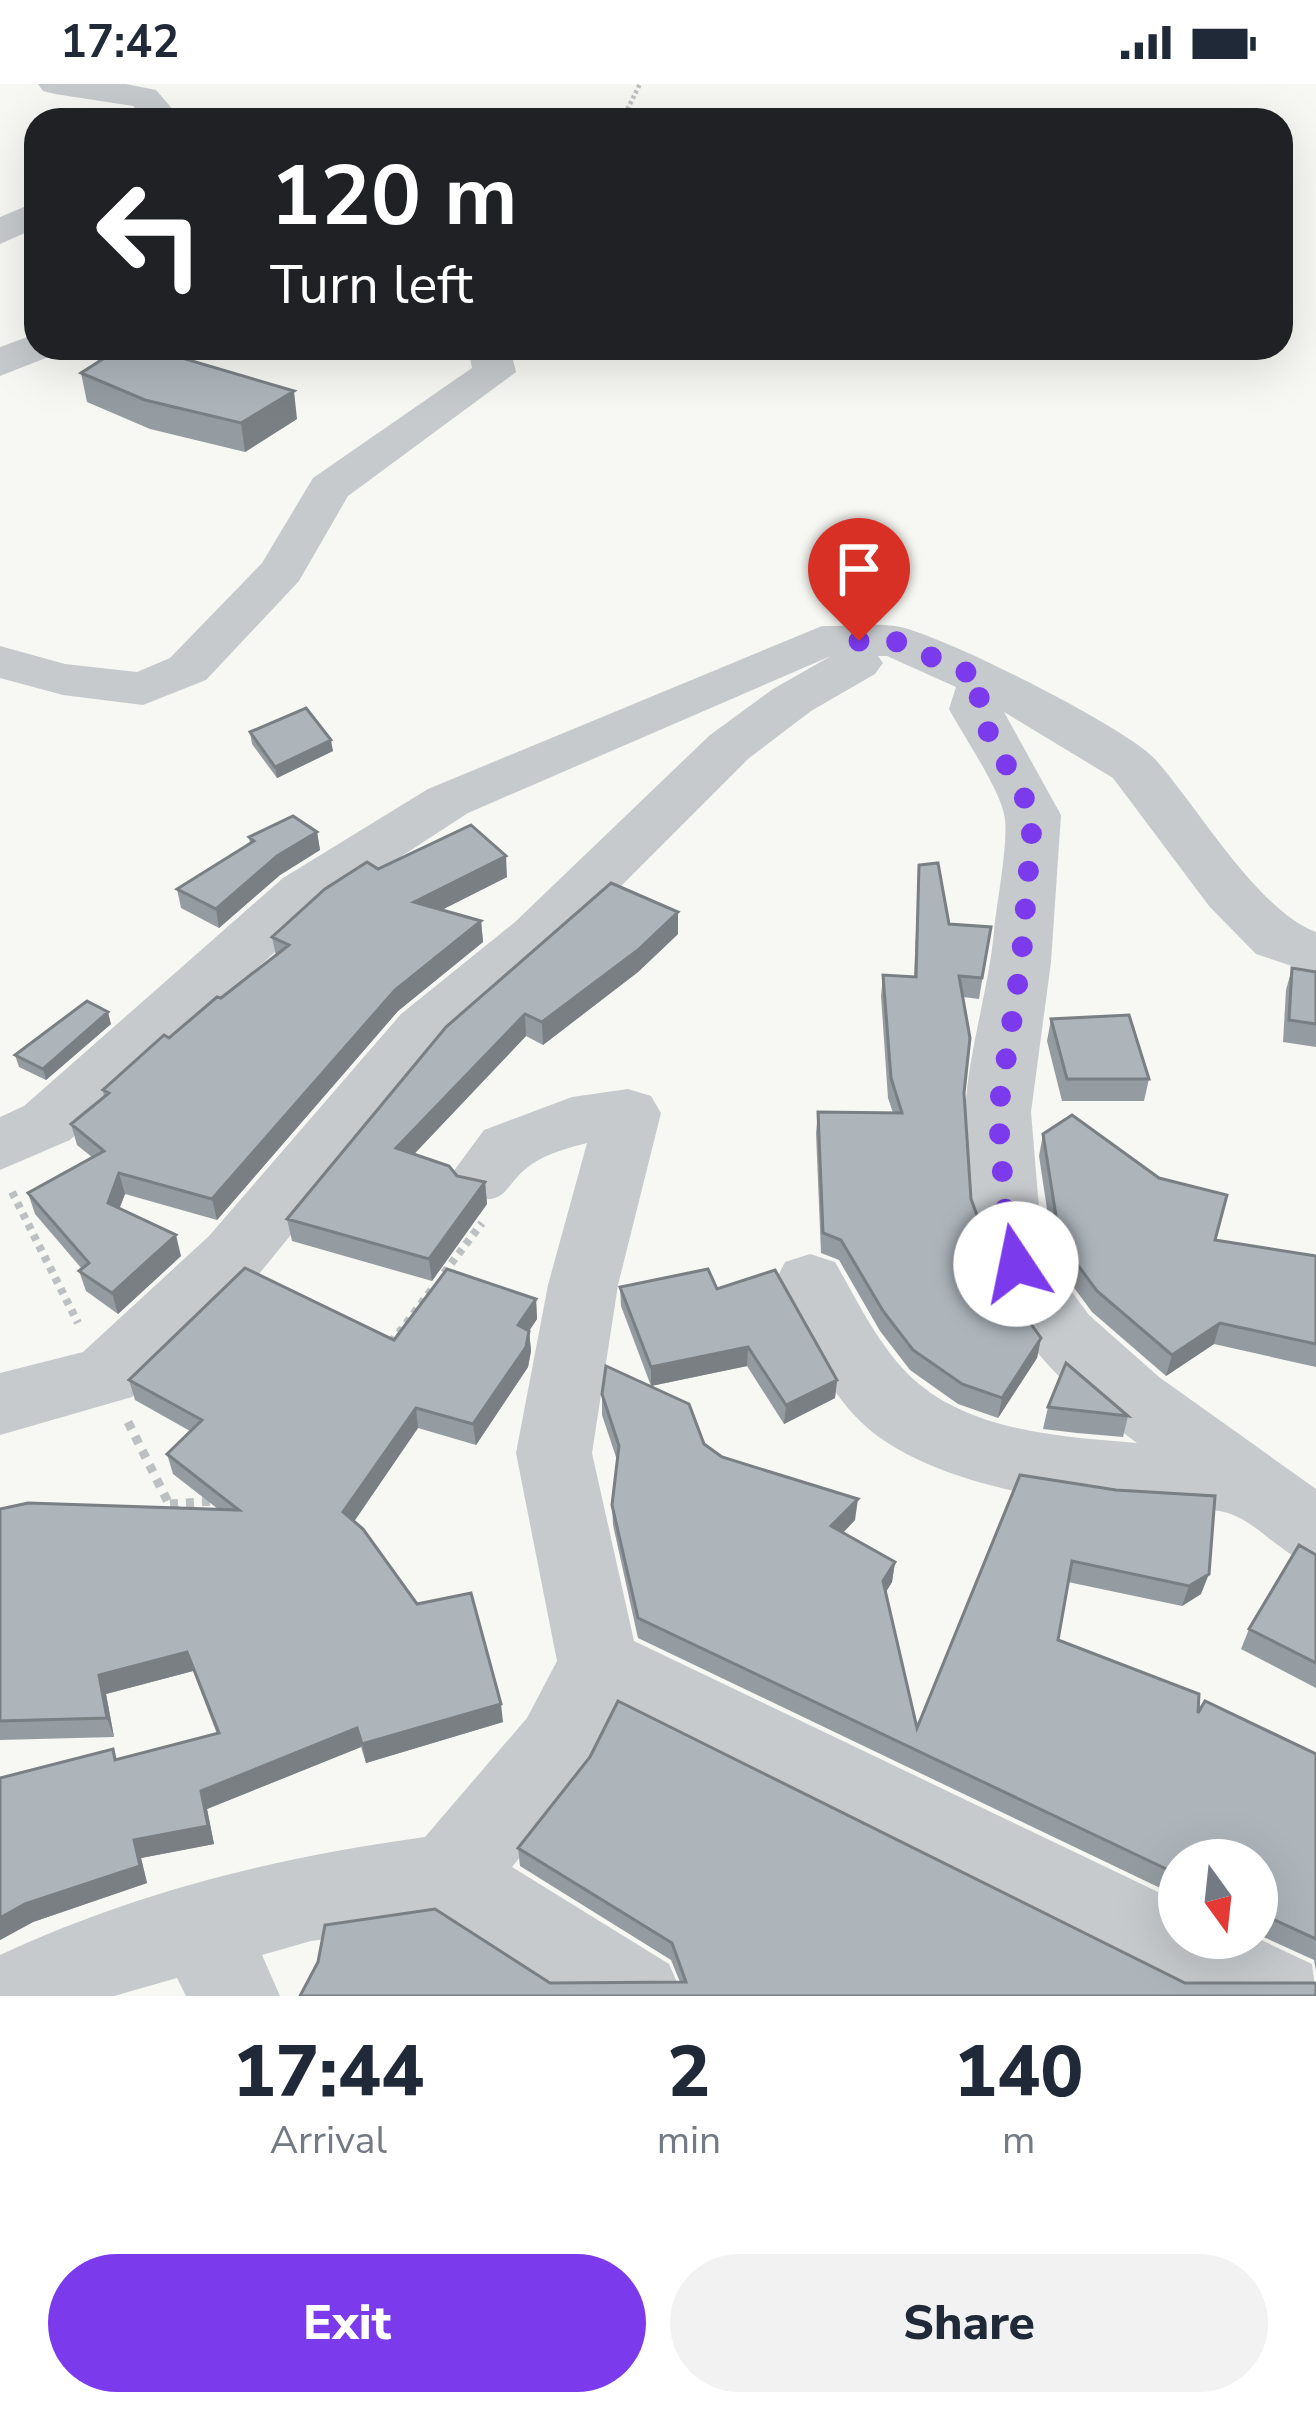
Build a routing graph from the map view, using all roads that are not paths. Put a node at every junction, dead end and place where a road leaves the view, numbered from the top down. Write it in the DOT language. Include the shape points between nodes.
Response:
graph roads {
  1 [pos="55,84"];
  2 [pos="153,108"];
  3 [pos="492,360"];
  4 [pos="895,641"];
  5 [pos="0,662"];
  6 [pos="984,680"];
  7 [pos="1316,954"];
  8 [pos="5,1167"];
  9 [pos="484,1176"];
  10 [pos="810,1282"];
  11 [pos="0,1405"];
  12 [pos="1245,1481"];
  13 [pos="1316,1532"];
  14 [pos="598,1664"];
  15 [pos="448,1876"];
  16 [pos="217,1962"];
  17 [pos="93,1974"];
  18 [pos="13,1996"];
  19 [pos="637,1996"];
  20 [pos="1280,1996"];
  1 -- 2 [label="street" via="144,98"];
  3 -- 5 [label="street" via="494,372 329,488 282,571 188,669 143,689"];
  4 -- 6 [label="street"];
  4 -- 8 [label="street" via="823,641 448,801 304,892"];
  4 -- 11 [label="street" via="728,747 536,936 423,1030 234,1255 106,1376"];
  6 -- 7 [label="street" via="1132,766 1277,940"];
  6 -- 12 [label="street" via="976,709 1033,814 998,1112 1016,1264 1064,1335 1133,1399"];
  9 -- 14 [label="street" via="507,1147 572,1121 628,1112 584,1285 554,1454"];
  10 -- 12 [label="street" via="898,1410 968,1447 1125,1477"];
  12 -- 13 [label="street"];
  14 -- 15 [label="street" via="557,1746"];
  14 -- 20 [label="street"];
  15 -- 16 [label="street" via="311,1897"];
  15 -- 19 [label="street"];
  16 -- 17 [label="street"];
  17 -- 18 [label="street"];
}
